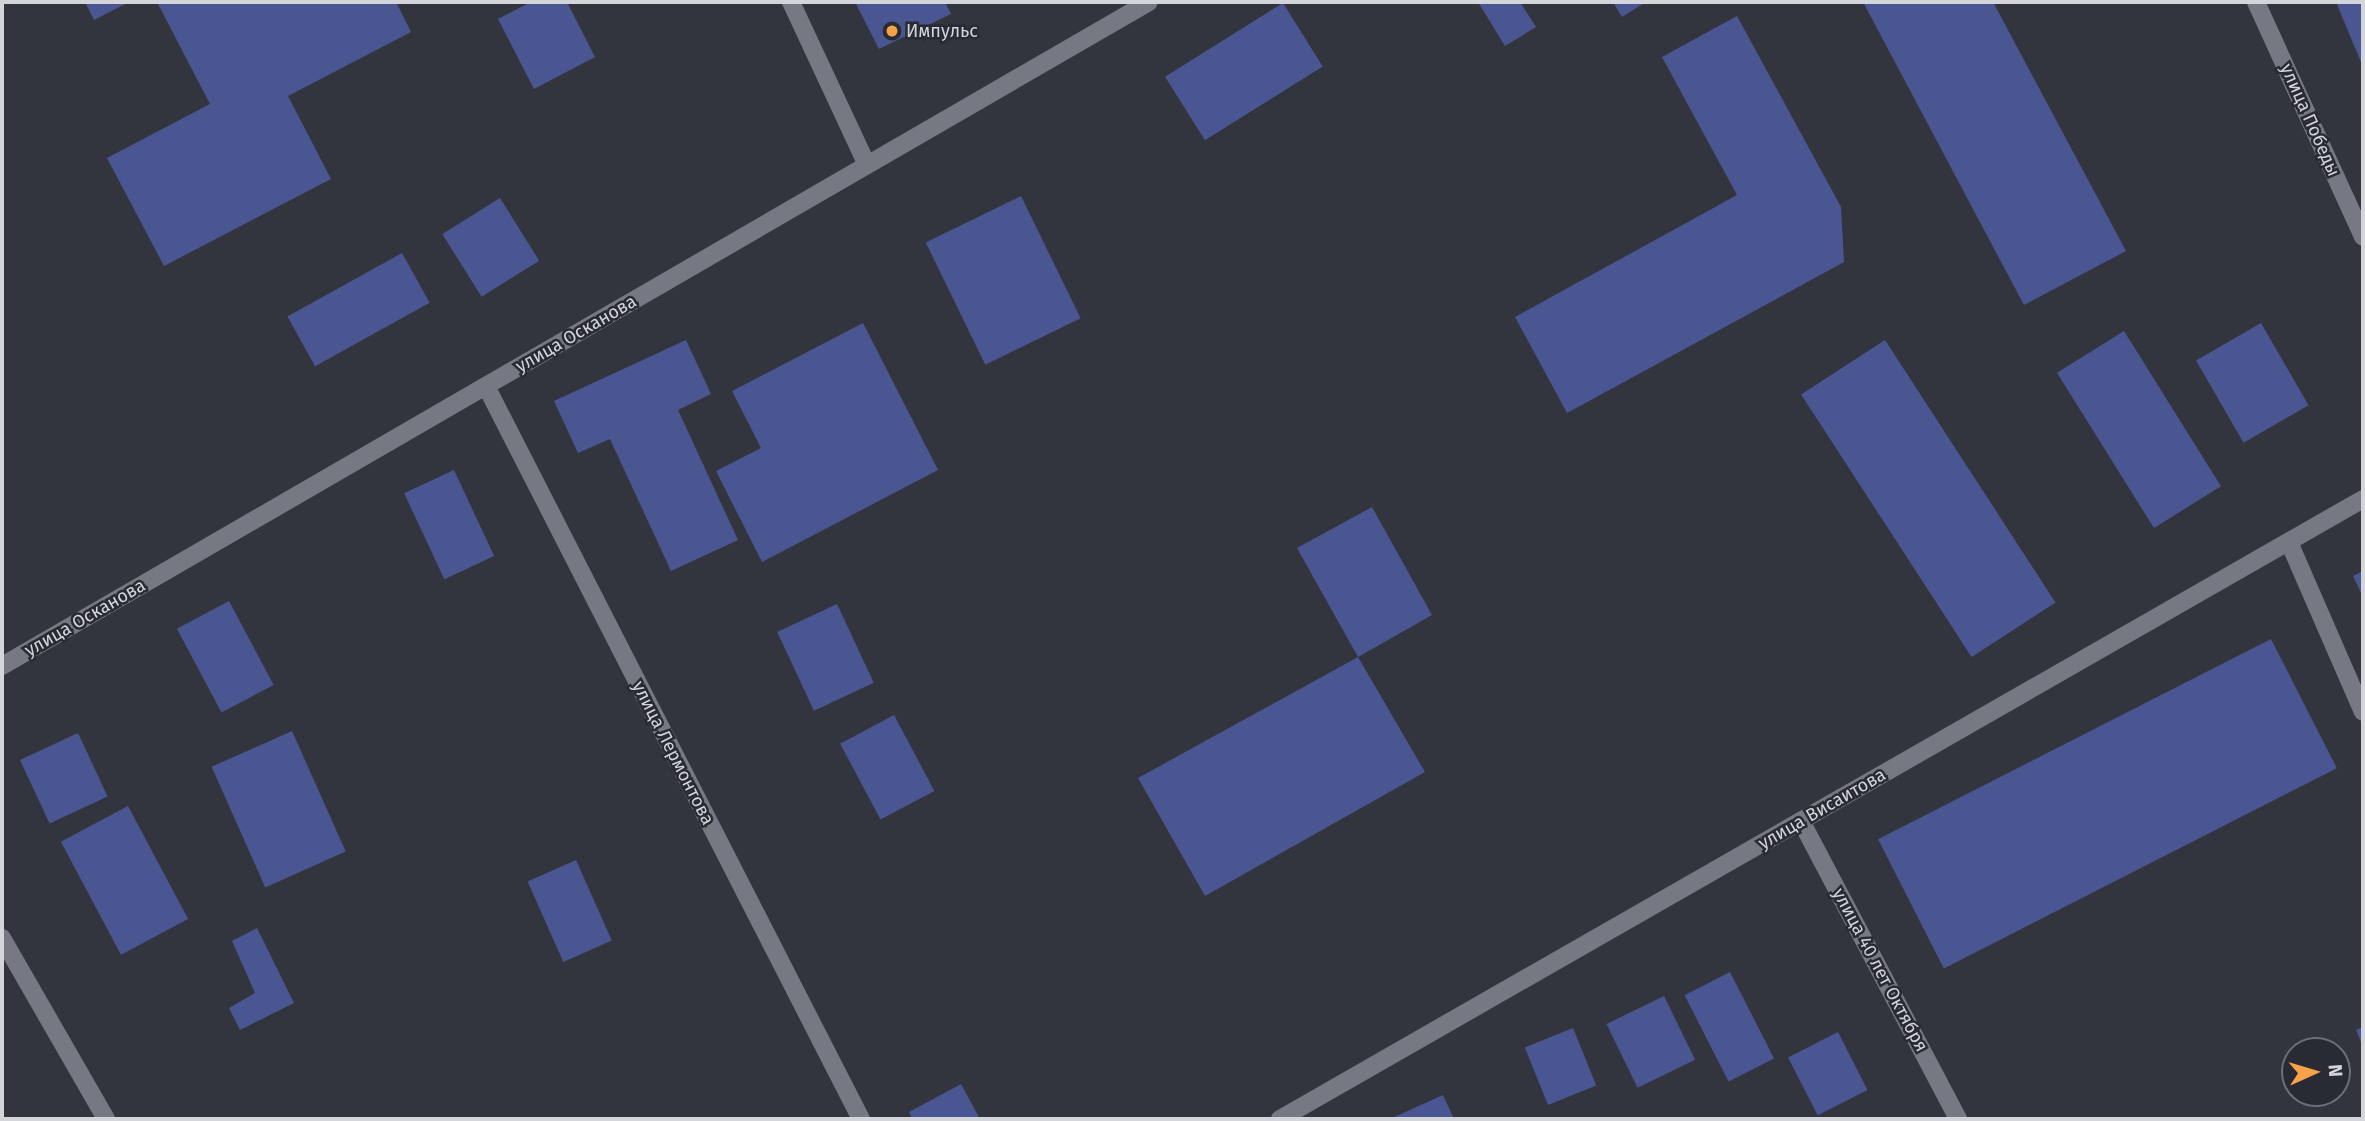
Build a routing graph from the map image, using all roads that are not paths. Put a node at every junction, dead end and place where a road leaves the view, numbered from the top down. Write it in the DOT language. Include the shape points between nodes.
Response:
graph roads {
  1 [pos="791,2"];
  2 [pos="1149,2"];
  3 [pos="2256,2"];
  4 [pos="867,165"];
  5 [pos="2363,237"];
  6 [pos="486,386"];
  7 [pos="2363,499"];
  8 [pos="2288,542"];
  9 [pos="2,666"];
  10 [pos="2363,712"];
  11 [pos="1801,821"];
  12 [pos="2,938"];
  13 [pos="106,1119"];
  14 [pos="861,1119"];
  15 [pos="1282,1119"];
  16 [pos="1958,1119"];
  1 -- 4 [label="street"];
  2 -- 4 [label="street, улица Осканова"];
  3 -- 5 [label="street, улица Победы"];
  4 -- 6 [label="street, улица Осканова"];
  6 -- 9 [label="street, улица Осканова"];
  6 -- 14 [label="street, улица Лермонтова"];
  7 -- 8 [label="street, улица Висаитова"];
  8 -- 10 [label="street"];
  8 -- 11 [label="street, улица Висаитова"];
  11 -- 15 [label="street, улица Висаитова"];
  11 -- 16 [label="street, улица 40 лет Октября"];
  12 -- 13 [label="street"];
}
